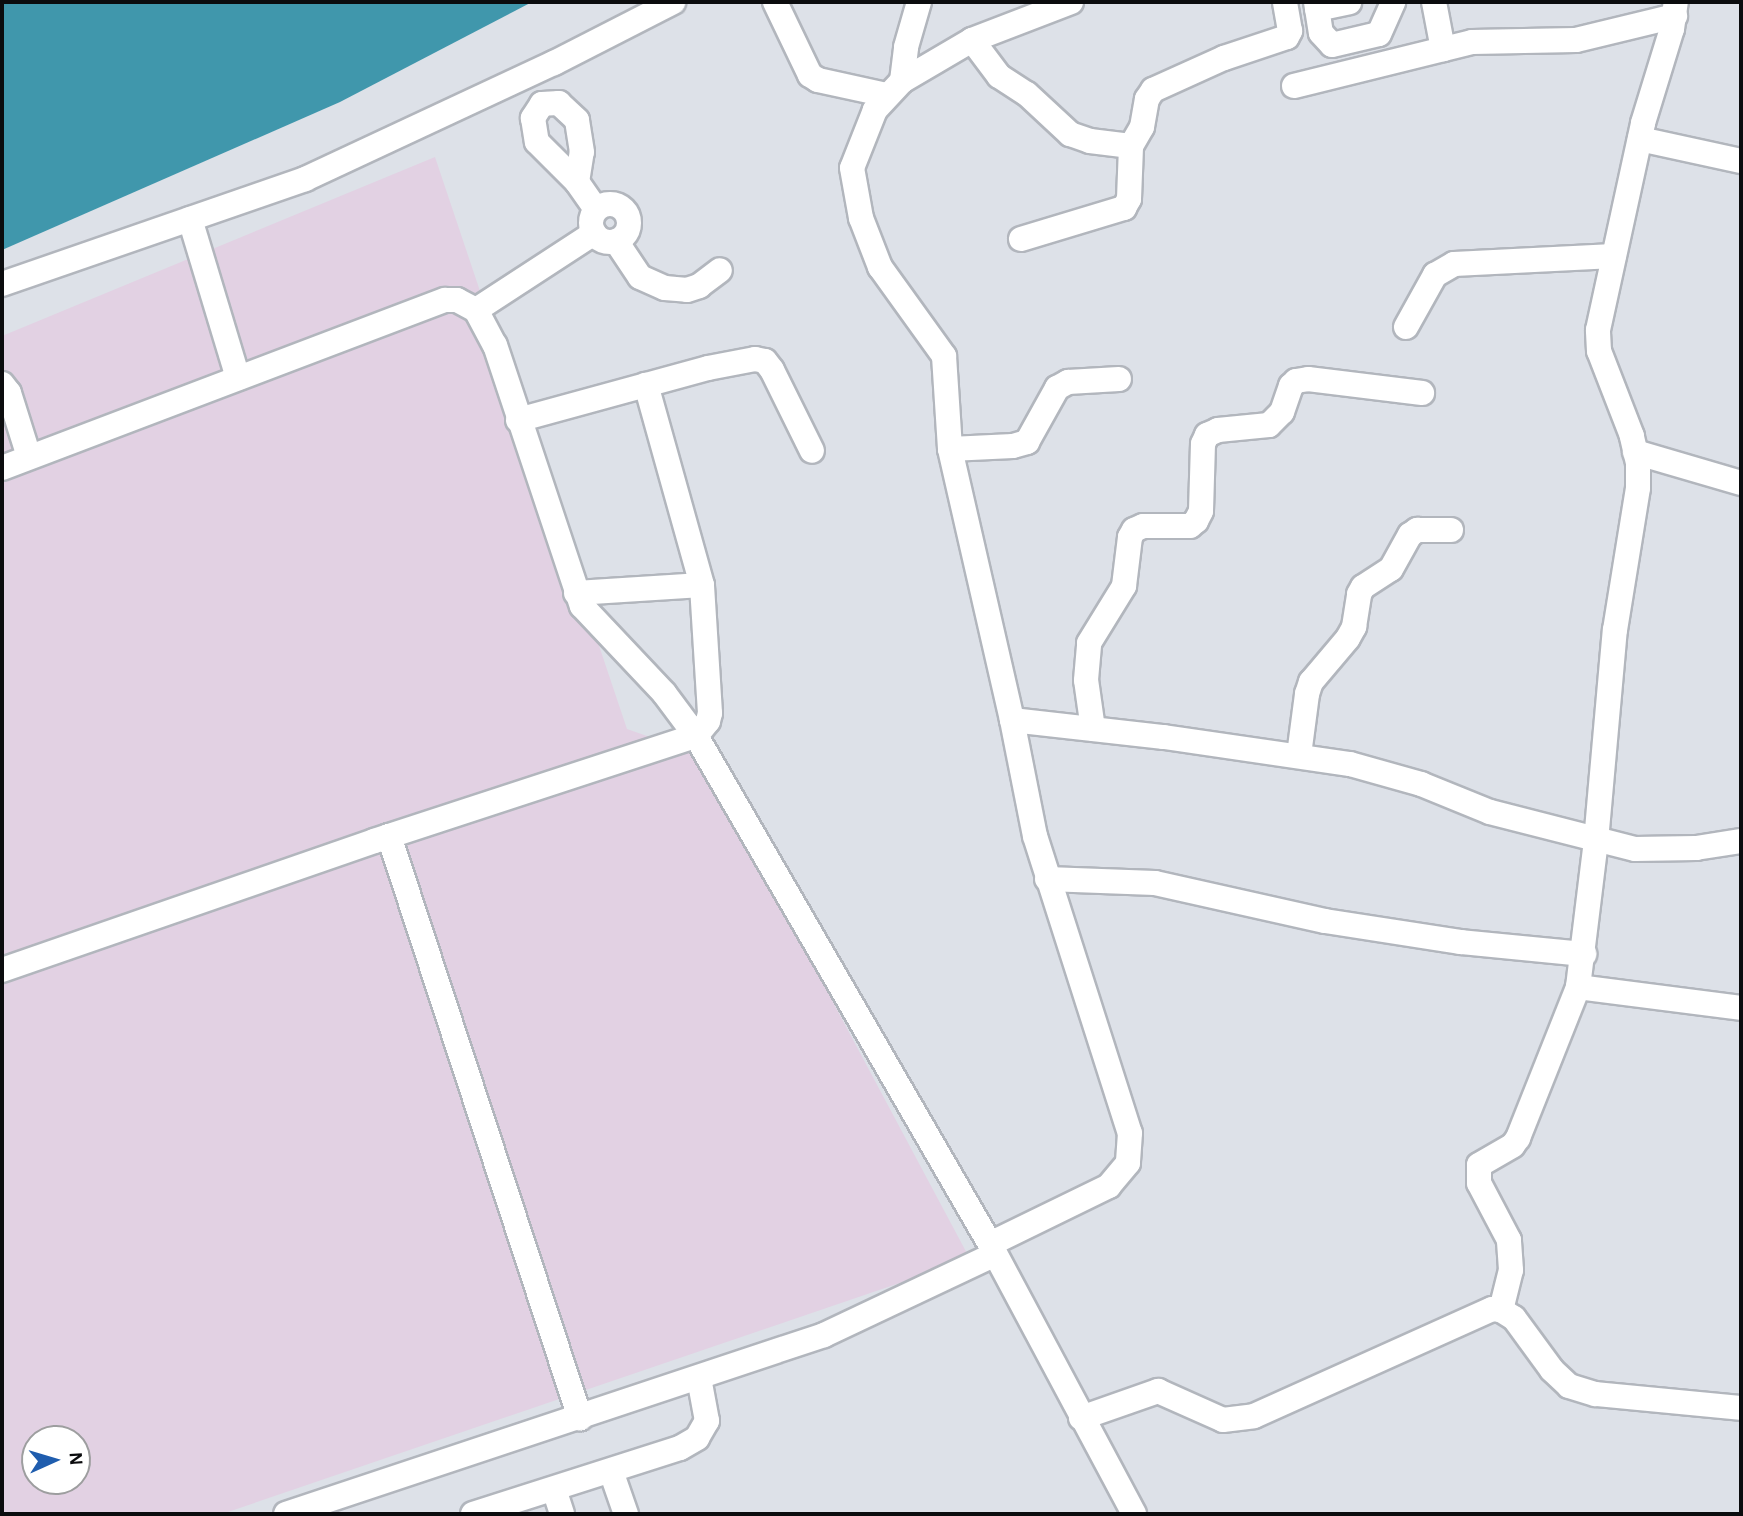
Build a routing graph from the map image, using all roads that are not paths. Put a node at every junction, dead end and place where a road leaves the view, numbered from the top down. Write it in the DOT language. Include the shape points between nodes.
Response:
graph roads {
  1 [pos="673,2"];
  2 [pos="775,2"];
  3 [pos="919,2"];
  4 [pos="1071,2"];
  5 [pos="1285,2"];
  6 [pos="1349,2"];
  7 [pos="1393,2"];
  8 [pos="1434,2"];
  9 [pos="1316,5"];
  10 [pos="1676,9"];
  11 [pos="972,40"];
  12 [pos="1443,49"];
  13 [pos="1294,86"];
  14 [pos="895,88"];
  15 [pos="1640,138"];
  16 [pos="1131,146"];
  17 [pos="1741,161"];
  18 [pos="577,182"];
  19 [pos="190,219"];
  20 [pos="602,228"];
  21 [pos="1021,239"];
  22 [pos="1614,256"];
  23 [pos="720,270"];
  24 [pos="2,284"];
  25 [pos="476,310"];
  26 [pos="1406,327"];
  27 [pos="238,378"];
  28 [pos="1119,379"];
  29 [pos="2,384"];
  30 [pos="646,385"];
  31 [pos="1422,393"];
  32 [pos="518,420"];
  33 [pos="950,449"];
  34 [pos="813,451"];
  35 [pos="1636,452"];
  36 [pos="29,457"];
  37 [pos="2,468"];
  38 [pos="1741,483"];
  39 [pos="1451,530"];
  40 [pos="702,585"];
  41 [pos="576,593"];
  42 [pos="1013,720"];
  43 [pos="1093,729"];
  44 [pos="696,736"];
  45 [pos="1299,755"];
  46 [pos="389,836"];
  47 [pos="1596,841"];
  48 [pos="1741,841"];
  49 [pos="1047,879"];
  50 [pos="1584,954"];
  51 [pos="2,970"];
  52 [pos="1578,987"];
  53 [pos="1741,1008"];
  54 [pos="993,1249"];
  55 [pos="1501,1310"];
  56 [pos="699,1378"];
  57 [pos="1741,1408"];
  58 [pos="580,1418"];
  59 [pos="1081,1418"];
  60 [pos="611,1471"];
  61 [pos="554,1489"];
  62 [pos="487,1512"];
  63 [pos="286,1514"];
  64 [pos="562,1514"];
  65 [pos="626,1514"];
  66 [pos="1134,1514"];
  1 -- 19 [label="street" via="305,179"];
  2 -- 14 [label="street" via="810,75 818,80"];
  3 -- 14 [label="street"];
  4 -- 11 [label="street"];
  5 -- 16 [label="street" via="1287,37 1224,58 1153,90"];
  6 -- 9 [label="street"];
  7 -- 9 [label="street" via="1379,34 1332,45 1321,33"];
  8 -- 12 [label="street"];
  10 -- 12 [label="street" via="1577,40 1486,39"];
  10 -- 15 [label="street"];
  11 -- 14 [label="street"];
  11 -- 16 [label="street" via="999,76 1033,99 1070,134"];
  12 -- 13 [label="street"];
  14 -- 33 [label="street" via="875,110 853,160 857,206 880,267 944,356"];
  15 -- 17 [label="street"];
  15 -- 22 [label="street"];
  16 -- 21 [label="street" via="1129,199 1124,208"];
  18 -- 20 [label="street"];
  19 -- 24 [label="street"];
  19 -- 27 [label="street"];
  20 -- 23 [label="street" via="640,277 665,288 687,290"];
  20 -- 25 [label="street"];
  22 -- 26 [label="street" via="1454,264 1435,275"];
  22 -- 35 [label="street" via="1598,330 1599,351"];
  25 -- 27 [label="street" via="457,300 445,300"];
  25 -- 32 [label="street" via="495,345"];
  27 -- 36 [label="street"];
  28 -- 33 [label="street" via="1068,382 1057,388 1027,442"];
  29 -- 36 [label="street"];
  30 -- 32 [label="street"];
  30 -- 34 [label="street" via="718,366 765,361"];
  30 -- 40 [label="street"];
  31 -- 43 [label="street" via="1296,381 1282,411 1269,425 1207,435 1201,511 1196,521 1190,526 1143,526 1130,537 1124,586 1090,643 1086,680"];
  32 -- 41 [label="street"];
  33 -- 42 [label="street"];
  35 -- 38 [label="street"];
  35 -- 47 [label="street" via="1638,488 1615,630"];
  36 -- 37 [label="street"];
  39 -- 45 [label="street" via="1417,530 1391,569 1363,587 1349,638 1311,682"];
  40 -- 41 [label="street"];
  40 -- 44 [label="street" via="710,713"];
  41 -- 44 [label="street" via="582,606 664,693"];
  42 -- 43 [label="street"];
  42 -- 49 [label="street"];
  43 -- 45 [label="street"];
  44 -- 46 [label="street"];
  44 -- 54 [label="street"];
  45 -- 47 [label="street" via="1409,781 1490,812"];
  46 -- 51 [label="street"];
  46 -- 58 [label="street"];
  47 -- 48 [label="street" via="1635,849 1696,848"];
  47 -- 50 [label="street"];
  49 -- 50 [label="street" via="1155,883 1325,921 1461,942"];
  49 -- 54 [label="street" via="1130,1133 1128,1163 1109,1186"];
  50 -- 52 [label="street"];
  52 -- 53 [label="street"];
  52 -- 55 [label="street" via="1518,1138 1479,1165 1479,1182 1509,1240 1511,1269"];
  54 -- 56 [label="street" via="835,1330"];
  54 -- 59 [label="street"];
  55 -- 57 [label="street" via="1514,1318 1569,1386 1596,1394"];
  55 -- 59 [label="street" via="1480,1312 1254,1416 1223,1420 1158,1391"];
  56 -- 58 [label="street"];
  56 -- 60 [label="street" via="707,1421 698,1438"];
  58 -- 63 [label="street"];
  59 -- 66 [label="street"];
  60 -- 61 [label="street"];
  60 -- 65 [label="street"];
  61 -- 62 [label="street"];
  61 -- 64 [label="street"];
}
